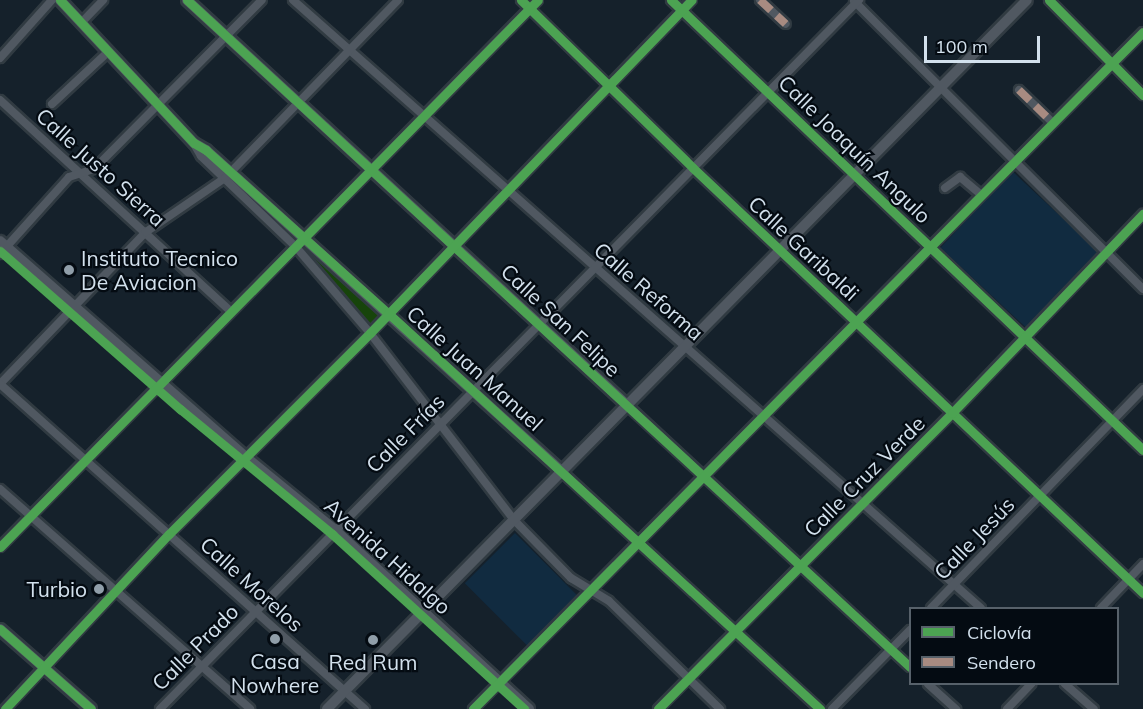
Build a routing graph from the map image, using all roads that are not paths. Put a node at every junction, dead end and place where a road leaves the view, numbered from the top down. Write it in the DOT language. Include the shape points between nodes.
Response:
graph roads {
  1 [pos="52,0"];
  2 [pos="60,0"];
  3 [pos="103,0"];
  4 [pos="187,0"];
  5 [pos="262,0"];
  6 [pos="293,0"];
  7 [pos="398,0"];
  8 [pos="521,0"];
  9 [pos="538,0"];
  10 [pos="671,0"];
  11 [pos="692,0"];
  12 [pos="760,0"];
  13 [pos="1027,0"];
  14 [pos="1049,0"];
  15 [pos="856,1"];
  16 [pos="529,8"];
  17 [pos="682,10"];
  18 [pos="81,23"];
  19 [pos="786,24"];
  20 [pos="1143,32"];
  21 [pos="226,36"];
  22 [pos="350,50"];
  23 [pos="108,52"];
  24 [pos="0,58"];
  25 [pos="1112,63"];
  26 [pos="608,86"];
  27 [pos="942,87"];
  28 [pos="1019,90"];
  29 [pos="769,92"];
  30 [pos="1143,95"];
  31 [pos="0,100"];
  32 [pos="298,103"];
  33 [pos="52,104"];
  34 [pos="158,105"];
  35 [pos="424,116"];
  36 [pos="1052,122"];
  37 [pos="1014,160"];
  38 [pos="693,168"];
  39 [pos="371,169"];
  40 [pos="81,173"];
  41 [pos="856,174"];
  42 [pos="228,175"];
  43 [pos="945,188"];
  44 [pos="508,190"];
  45 [pos="980,194"];
  46 [pos="1143,214"];
  47 [pos="146,232"];
  48 [pos="299,242"];
  49 [pos="930,245"];
  50 [pos="455,247"];
  51 [pos="2,248"];
  52 [pos="780,251"];
  53 [pos="1107,253"];
  54 [pos="595,267"];
  55 [pos="1143,289"];
  56 [pos="75,307"];
  57 [pos="230,311"];
  58 [pos="389,314"];
  59 [pos="855,321"];
  60 [pos="538,324"];
  61 [pos="370,333"];
  62 [pos="1026,337"];
  63 [pos="685,347"];
  64 [pos="162,382"];
  65 [pos="0,384"];
  66 [pos="1143,388"];
  67 [pos="472,391"];
  68 [pos="628,406"];
  69 [pos="952,413"];
  70 [pos="763,415"];
  71 [pos="1112,420"];
  72 [pos="440,424"];
  73 [pos="1143,450"];
  74 [pos="247,458"];
  75 [pos="86,460"];
  76 [pos="562,472"];
  77 [pos="703,476"];
  78 [pos="0,489"];
  79 [pos="1039,495"];
  80 [pos="862,504"];
  81 [pos="31,516"];
  82 [pos="513,519"];
  83 [pos="335,531"];
  84 [pos="169,534"];
  85 [pos="638,542"];
  86 [pos="0,547"];
  87 [pos="1143,564"];
  88 [pos="801,566"];
  89 [pos="1128,579"];
  90 [pos="954,584"];
  91 [pos="115,591"];
  92 [pos="589,591"];
  93 [pos="1143,593"];
  94 [pos="933,607"];
  95 [pos="979,607"];
  96 [pos="1103,607"];
  97 [pos="256,611"];
  98 [pos="424,611"];
  99 [pos="0,629"];
  100 [pos="735,631"];
  101 [pos="909,631"];
  102 [pos="892,650"];
  103 [pos="201,667"];
  104 [pos="909,667"];
  105 [pos="44,668"];
  106 [pos="689,680"];
  107 [pos="500,682"];
  108 [pos="929,685"];
  109 [pos="1030,685"];
  110 [pos="1066,685"];
  111 [pos="345,691"];
  112 [pos="5,709"];
  113 [pos="91,709"];
  114 [pos="160,709"];
  115 [pos="250,709"];
  116 [pos="327,709"];
  117 [pos="365,709"];
  118 [pos="473,709"];
  119 [pos="529,709"];
  120 [pos="658,709"];
  121 [pos="720,709"];
  122 [pos="820,709"];
  123 [pos="832,709"];
  124 [pos="956,709"];
  125 [pos="1007,709"];
  126 [pos="1094,709"];
  1 -- 24 [label="street"];
  2 -- 18 [label="main road, Calle Juan Manuel"];
  3 -- 18 [label="street"];
  4 -- 21 [label="main road, Calle San Felipe"];
  5 -- 21 [label="street"];
  6 -- 22 [label="street, Calle Reforma"];
  7 -- 22 [label="street"];
  8 -- 16 [label="street, Calle Garibaldi"];
  9 -- 16 [label="street"];
  10 -- 17 [label="street, Calle Joaquín Angulo"];
  11 -- 17 [label="street"];
  12 -- 19 [label="street"];
  13 -- 27 [label="main road"];
  14 -- 25 [label="street"];
  15 -- 27 [label="street"];
  15 -- 29 [label="street, Calle Frías"];
  16 -- 26 [label="street, Calle Garibaldi"];
  16 -- 35 [label="street"];
  17 -- 26 [label="street"];
  17 -- 29 [label="street, Calle Joaquín Angulo"];
  18 -- 23 [label="main road, Calle Juan Manuel"];
  20 -- 25 [label="street"];
  21 -- 32 [label="main road, Calle San Felipe"];
  21 -- 34 [label="street"];
  22 -- 32 [label="street"];
  22 -- 35 [label="street, Calle Reforma"];
  23 -- 33 [label="street"];
  23 -- 34 [label="main road, Calle Juan Manuel"];
  25 -- 30 [label="street"];
  25 -- 36 [label="street"];
  26 -- 38 [label="street, Calle Garibaldi"];
  26 -- 44 [label="street"];
  27 -- 37 [label="street"];
  27 -- 41 [label="main road"];
  28 -- 36 [label="street"];
  29 -- 38 [label="street, Calle Frías"];
  29 -- 41 [label="street, Calle Joaquín Angulo"];
  31 -- 40 [label="street, Calle Justo Sierra"];
  32 -- 39 [label="main road, Calle San Felipe"];
  32 -- 42 [label="street"];
  34 -- 40 [label="street" via="94,169"];
  34 -- 42 [label="main road, Calle Juan Manuel"];
  35 -- 39 [label="street"];
  35 -- 44 [label="street, Calle Reforma"];
  36 -- 37 [label="street"];
  37 -- 45 [label="street"];
  37 -- 53 [label="street"];
  38 -- 52 [label="street, Calle Garibaldi"];
  38 -- 54 [label="street, Calle Frías"];
  39 -- 48 [label="street"];
  39 -- 50 [label="main road, Calle San Felipe"];
  40 -- 47 [label="street, Calle Justo Sierra"];
  40 -- 51 [label="street" via="69,177"];
  41 -- 49 [label="street, Calle Joaquín Angulo"];
  41 -- 52 [label="main road"];
  42 -- 47 [label="street"];
  42 -- 48 [label="main road, Calle Juan Manuel"];
  43 -- 45 [label="street" via="960,177"];
  44 -- 50 [label="street"];
  44 -- 54 [label="street, Calle Reforma"];
  45 -- 49 [label="street"];
  46 -- 53 [label="street, Calle Cruz Verde"];
  47 -- 56 [label="street"];
  47 -- 57 [label="street, Calle Justo Sierra"];
  48 -- 57 [label="street"];
  48 -- 58 [label="main road, Calle Juan Manuel"];
  48 -- 61 [label="street"];
  49 -- 59 [label="street"];
  49 -- 62 [label="street, Calle Joaquín Angulo"];
  50 -- 58 [label="street"];
  50 -- 60 [label="main road, Calle San Felipe"];
  51 -- 56 [label="main road, Avenida Hidalgo"];
  52 -- 59 [label="street, Calle Garibaldi"];
  52 -- 63 [label="main road"];
  53 -- 55 [label="street"];
  53 -- 62 [label="street, Calle Cruz Verde"];
  54 -- 60 [label="street, Calle Frías"];
  54 -- 63 [label="street, Calle Reforma"];
  56 -- 64 [label="main road, Avenida Hidalgo"];
  56 -- 65 [label="street"];
  57 -- 64 [label="street"];
  58 -- 61 [label="street"];
  58 -- 67 [label="main road, Calle Juan Manuel"];
  59 -- 69 [label="street, Calle Garibaldi"];
  59 -- 70 [label="street"];
  60 -- 67 [label="street, Calle Frías"];
  60 -- 68 [label="main road, Calle San Felipe"];
  61 -- 72 [label="street"];
  61 -- 74 [label="street"];
  62 -- 69 [label="street, Calle Cruz Verde"];
  62 -- 71 [label="street, Calle Joaquín Angulo"];
  63 -- 68 [label="main road"];
  63 -- 70 [label="street, Calle Reforma"];
  64 -- 74 [label="main road, Avenida Hidalgo"];
  64 -- 75 [label="street"];
  65 -- 75 [label="street, Calle Morelos"];
  66 -- 71 [label="street, Calle Jesús"];
  67 -- 72 [label="street, Calle Frías"];
  67 -- 76 [label="main road, Calle Juan Manuel"];
  68 -- 76 [label="main road"];
  68 -- 77 [label="street, Calle San Felipe"];
  69 -- 79 [label="street, Calle Garibaldi"];
  69 -- 80 [label="street, Calle Cruz Verde"];
  70 -- 77 [label="street"];
  70 -- 80 [label="street, Calle Reforma"];
  71 -- 73 [label="street, Calle Joaquín Angulo"];
  71 -- 79 [label="street, Calle Jesús"];
  72 -- 82 [label="street"];
  72 -- 83 [label="street, Calle Frías"];
  74 -- 83 [label="main road, Avenida Hidalgo"];
  74 -- 84 [label="street"];
  75 -- 81 [label="street"];
  75 -- 84 [label="street, Calle Morelos"];
  76 -- 82 [label="main road"];
  76 -- 85 [label="street, Calle Juan Manuel"];
  77 -- 85 [label="street"];
  77 -- 88 [label="street, Calle San Felipe"];
  78 -- 81 [label="street"];
  79 -- 89 [label="street, Calle Garibaldi"];
  79 -- 90 [label="street, Calle Jesús"];
  80 -- 88 [label="street, Calle Cruz Verde"];
  80 -- 90 [label="street, Calle Reforma"];
  81 -- 86 [label="street"];
  81 -- 91 [label="street"];
  82 -- 92 [label="street"];
  82 -- 98 [label="main road"];
  83 -- 97 [label="street, Calle Frías"];
  83 -- 98 [label="main road, Avenida Hidalgo"];
  84 -- 91 [label="street"];
  84 -- 97 [label="street, Calle Morelos"];
  85 -- 92 [label="street"];
  85 -- 100 [label="street, Calle Juan Manuel"];
  87 -- 89 [label="street"];
  88 -- 100 [label="street, Calle Cruz Verde"];
  88 -- 102 [label="street, Calle San Felipe"];
  89 -- 93 [label="street, Calle Garibaldi"];
  89 -- 96 [label="street"];
  90 -- 94 [label="street, Calle Jesús"];
  90 -- 95 [label="street, Calle Reforma"];
  91 -- 103 [label="street"];
  91 -- 105 [label="street"];
  92 -- 106 [label="street" via="609,601"];
  92 -- 107 [label="street"];
  97 -- 103 [label="street, Calle Prado"];
  97 -- 111 [label="street, Calle Morelos"];
  98 -- 107 [label="main road, Avenida Hidalgo"];
  98 -- 111 [label="main road"];
  99 -- 105 [label="main road"];
  100 -- 106 [label="street, Calle Cruz Verde"];
  100 -- 122 [label="street, Calle Juan Manuel"];
  101 -- 102 [label="street"];
  102 -- 104 [label="street, Calle San Felipe"];
  102 -- 123 [label="street"];
  103 -- 114 [label="street, Calle Prado"];
  103 -- 115 [label="street"];
  105 -- 112 [label="street"];
  105 -- 113 [label="main road"];
  106 -- 120 [label="street, Calle Cruz Verde"];
  106 -- 121 [label="street"];
  107 -- 118 [label="street"];
  107 -- 119 [label="main road, Avenida Hidalgo"];
  108 -- 124 [label="street"];
  109 -- 125 [label="street"];
  110 -- 126 [label="street"];
  111 -- 116 [label="main road"];
  111 -- 117 [label="street, Calle Morelos"];
}
